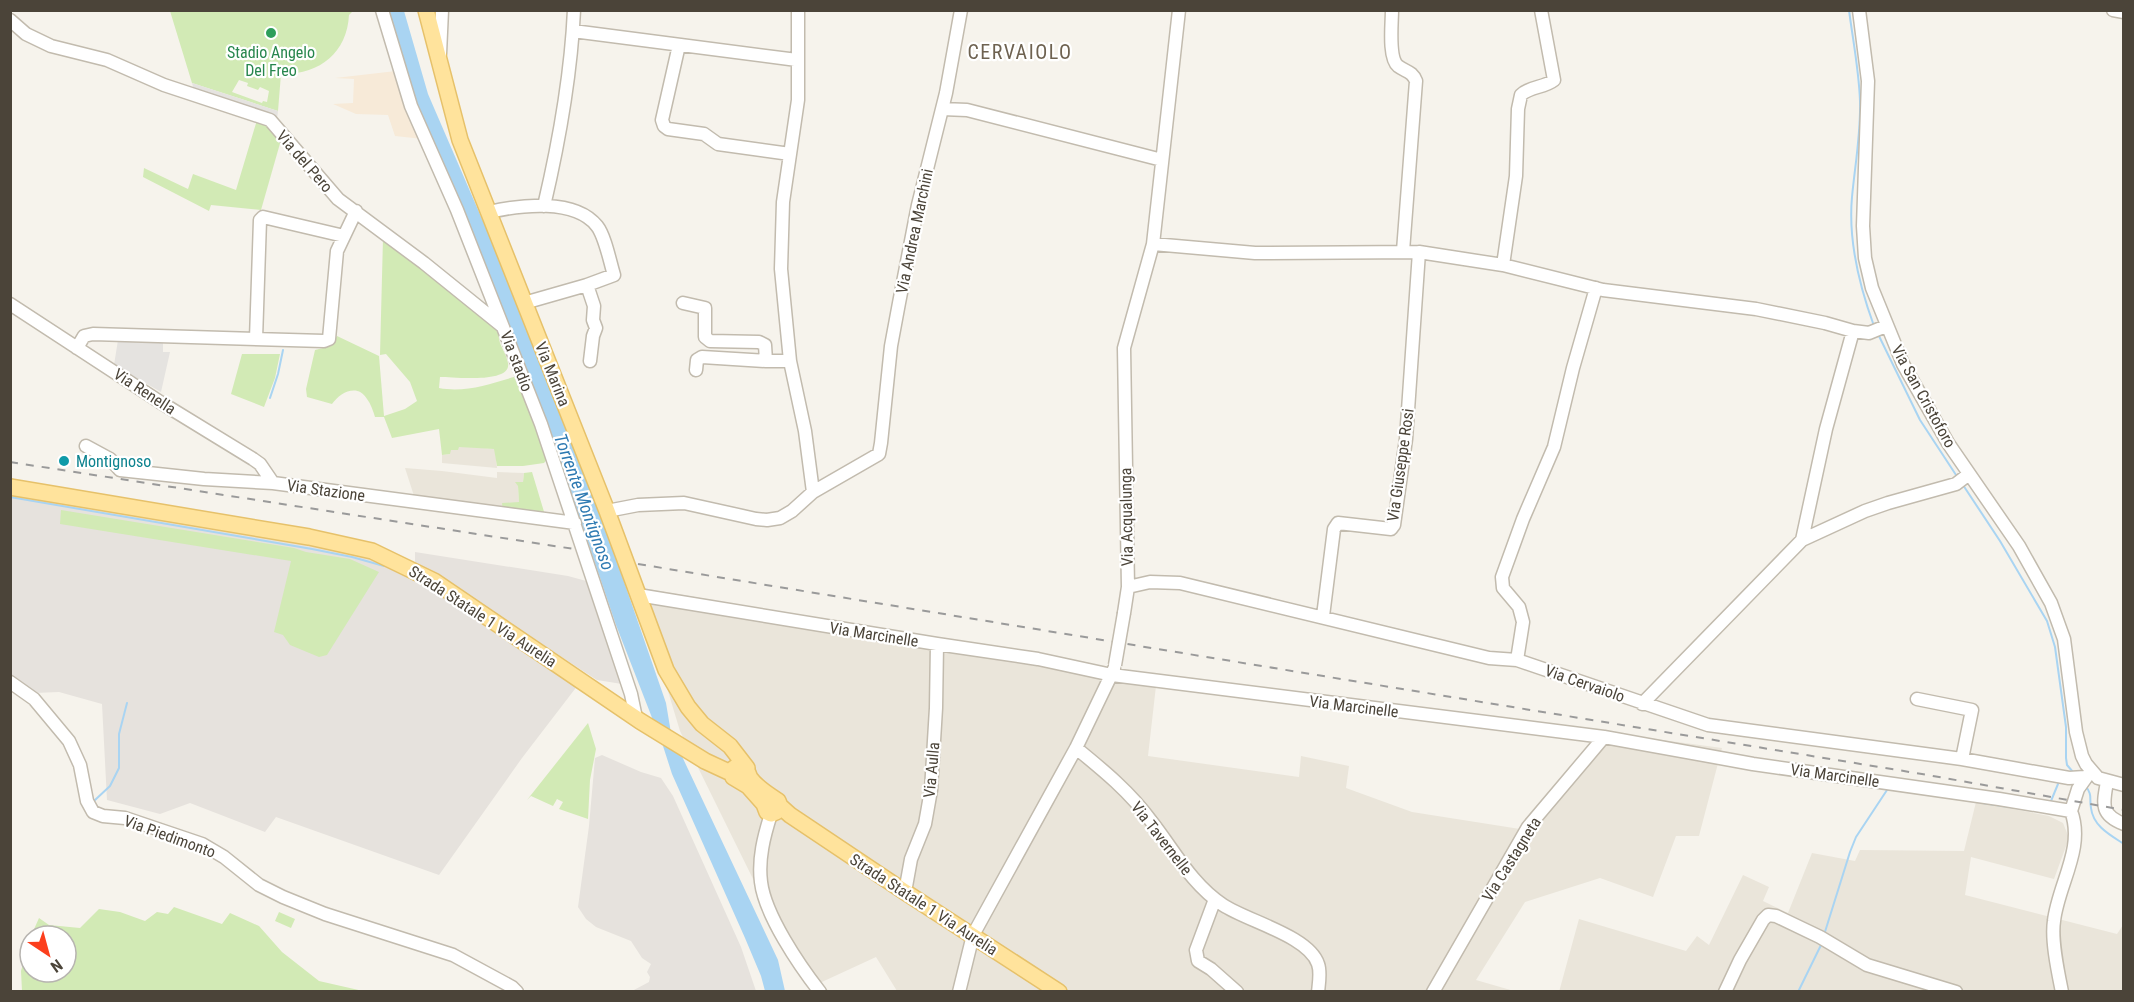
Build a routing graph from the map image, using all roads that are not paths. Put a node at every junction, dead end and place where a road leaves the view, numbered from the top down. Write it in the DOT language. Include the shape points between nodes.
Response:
graph roads {
  1 [pos="382,10"];
  2 [pos="426,10"];
  3 [pos="442,10"];
  4 [pos="574,10"];
  5 [pos="798,10"];
  6 [pos="962,10"];
  7 [pos="1179,10"];
  8 [pos="1392,10"];
  9 [pos="1541,10"];
  10 [pos="1859,10"];
  11 [pos="2113,10"];
  12 [pos="2124,12"];
  13 [pos="10,20"];
  14 [pos="573,31"];
  15 [pos="679,45"];
  16 [pos="796,60"];
  17 [pos="439,64"];
  18 [pos="942,109"];
  19 [pos="790,154"];
  20 [pos="1162,160"];
  21 [pos="544,206"];
  22 [pos="356,210"];
  23 [pos="489,212"];
  24 [pos="344,236"];
  25 [pos="1153,244"];
  26 [pos="1403,251"];
  27 [pos="1419,252"];
  28 [pos="1503,266"];
  29 [pos="586,285"];
  30 [pos="1596,288"];
  31 [pos="524,303"];
  32 [pos="683,303"];
  33 [pos="10,304"];
  34 [pos="1884,327"];
  35 [pos="505,329"];
  36 [pos="1852,331"];
  37 [pos="256,339"];
  38 [pos="77,348"];
  39 [pos="766,361"];
  40 [pos="790,361"];
  41 [pos="590,362"];
  42 [pos="696,370"];
  43 [pos="86,446"];
  44 [pos="1964,478"];
  45 [pos="273,483"];
  46 [pos="10,487"];
  47 [pos="813,492"];
  48 [pos="607,511"];
  49 [pos="575,523"];
  50 [pos="1802,540"];
  51 [pos="1128,587"];
  52 [pos="638,595"];
  53 [pos="1323,616"];
  54 [pos="937,644"];
  55 [pos="1516,660"];
  56 [pos="1114,670"];
  57 [pos="10,682"];
  58 [pos="1917,699"];
  59 [pos="1642,704"];
  60 [pos="638,719"];
  61 [pos="1604,737"];
  62 [pos="1076,748"];
  63 [pos="1962,759"];
  64 [pos="735,769"];
  65 [pos="2089,775"];
  66 [pos="2107,782"];
  67 [pos="2124,785"];
  68 [pos="776,810"];
  69 [pos="2071,811"];
  70 [pos="2124,824"];
  71 [pos="904,892"];
  72 [pos="1215,899"];
  73 [pos="973,935"];
  74 [pos="517,992"];
  75 [pos="820,992"];
  76 [pos="959,992"];
  77 [pos="1059,992"];
  78 [pos="1237,992"];
  79 [pos="1318,992"];
  80 [pos="1433,992"];
  81 [pos="1725,992"];
  82 [pos="1956,992"];
  83 [pos="2061,992"];
  1 -- 35 [label="street, Via stadio" via="411,106"];
  2 -- 17 [label="main road, Via Marina"];
  3 -- 17 [label="street"];
  4 -- 14 [label="street"];
  5 -- 16 [label="street"];
  6 -- 18 [label="street, Via Andrea Marchini"];
  7 -- 20 [label="street, Via Acqualunga"];
  8 -- 26 [label="street" via="1392,55 1398,66 1416,81"];
  9 -- 28 [label="street" via="1554,80 1521,94 1516,176"];
  10 -- 34 [label="street, Via San Cristoforo" via="1868,81 1865,258"];
  11 -- 12 [label="street"];
  13 -- 22 [label="street, Via del Pero" via="26,34 51,46 107,60 164,85 270,120 338,199"];
  14 -- 15 [label="street"];
  14 -- 21 [label="street" via="558,147"];
  15 -- 16 [label="street"];
  15 -- 19 [label="street" via="662,120 665,128 704,134 718,144"];
  16 -- 19 [label="street" via="798,100"];
  17 -- 23 [label="main road, Via Marina" via="460,140"];
  18 -- 20 [label="street" via="978,113"];
  18 -- 47 [label="street, Via Andrea Marchini" via="918,205 891,346 879,454"];
  19 -- 40 [label="street" via="783,202 781,269"];
  20 -- 25 [label="street, Via Acqualunga"];
  21 -- 23 [label="street"];
  21 -- 29 [label="street" via="580,212 599,228 614,275"];
  22 -- 24 [label="street"];
  22 -- 35 [label="street, Via del Pero"];
  23 -- 31 [label="main road, Via Marina"];
  24 -- 37 [label="street" via="337,251 328,339"];
  24 -- 37 [label="street" via="263,217 260,220"];
  25 -- 26 [label="street" via="1256,253"];
  25 -- 51 [label="street, Via Acqualunga" via="1124,348"];
  26 -- 27 [label="street"];
  27 -- 28 [label="street"];
  27 -- 53 [label="street, Via Giuseppe Rosi" via="1406,439 1394,525 1391,530 1338,523"];
  28 -- 30 [label="street"];
  29 -- 31 [label="street"];
  29 -- 41 [label="street" via="594,306 596,328"];
  30 -- 36 [label="street" via="1756,309"];
  30 -- 55 [label="street" via="1554,447 1502,577 1503,588 1519,607 1524,622"];
  31 -- 48 [label="main road, Via Marina"];
  32 -- 39 [label="street" via="705,308 705,338 759,342 765,345"];
  33 -- 38 [label="street, Via Renella"];
  34 -- 36 [label="street" via="1869,333"];
  34 -- 44 [label="street, Via San Cristoforo"];
  35 -- 49 [label="street, Via stadio"];
  36 -- 50 [label="street"];
  37 -- 38 [label="street" via="89,334"];
  38 -- 45 [label="street, Via Renella" via="253,459"];
  39 -- 40 [label="street"];
  39 -- 42 [label="street" via="702,357 697,360"];
  40 -- 47 [label="street"];
  43 -- 45 [label="street, Via Stazione" via="110,459 120,470"];
  44 -- 50 [label="street, Via Cervaiolo" via="1888,502"];
  44 -- 65 [label="street, Via San Cristoforo" via="2019,546 2051,603 2064,639 2076,732"];
  45 -- 49 [label="street, Via Stazione"];
  46 -- 60 [label="main road, Strada Statale 1 Via Aurelia" via="372,551 434,582"];
  47 -- 48 [label="street" via="792,511 767,520 684,502"];
  48 -- 52 [label="main road, Via Marina"];
  49 -- 60 [label="street, Via stadio"];
  50 -- 59 [label="street, Via Cervaiolo"];
  51 -- 53 [label="street, Via Cervaiolo" via="1150,582 1180,583"];
  51 -- 56 [label="street, Via Acqualunga, bridge"];
  52 -- 54 [label="street, Via Marcinelle"];
  52 -- 64 [label="main road, Via Marina" via="666,670 702,724 732,749"];
  53 -- 55 [label="street, Via Cervaiolo" via="1489,658"];
  54 -- 56 [label="street, Via Marcinelle"];
  54 -- 71 [label="street, Via Aulla" via="931,790"];
  55 -- 59 [label="street, Via Cervaiolo"];
  56 -- 61 [label="street, Via Marcinelle"];
  56 -- 62 [label="street, Via Acqualunga"];
  57 -- 74 [label="street, Via Piedimonto" via="34,699 69,741 93,812 125,818 202,844 224,856 259,885 283,897 453,955"];
  58 -- 63 [label="street" via="1972,710"];
  59 -- 63 [label="street" via="1708,725"];
  60 -- 64 [label="main road, Strada Statale 1 Via Aurelia" via="681,746"];
  61 -- 69 [label="street, Via Marcinelle" via="1753,764"];
  61 -- 80 [label="street, Via Castagneta" via="1528,827"];
  62 -- 72 [label="street, Via Tavernelle" via="1117,782 1190,875"];
  62 -- 73 [label="street, Via Acqualunga"];
  63 -- 65 [label="street" via="2069,778"];
  64 -- 68 [label="main road, Strada Statale 1 Via Aurelia" via="778,801"];
  65 -- 66 [label="street"];
  65 -- 69 [label="street" via="2078,789"];
  66 -- 67 [label="street"];
  66 -- 70 [label="street" via="2104,809"];
  68 -- 71 [label="main road, Strada Statale 1 Via Aurelia"];
  68 -- 75 [label="street" via="760,860 765,896 793,953"];
  69 -- 83 [label="street" via="2075,840 2054,922"];
  71 -- 73 [label="main road, Strada Statale 1 Via Aurelia"];
  72 -- 78 [label="street" via="1196,957"];
  72 -- 79 [label="street, Via Tavernelle" via="1294,939 1312,953 1319,964"];
  73 -- 76 [label="street, Via Acqualunga"];
  73 -- 77 [label="main road, Strada Statale 1 Via Aurelia"];
  81 -- 82 [label="street" via="1768,915 1823,939 1867,965"];
}
